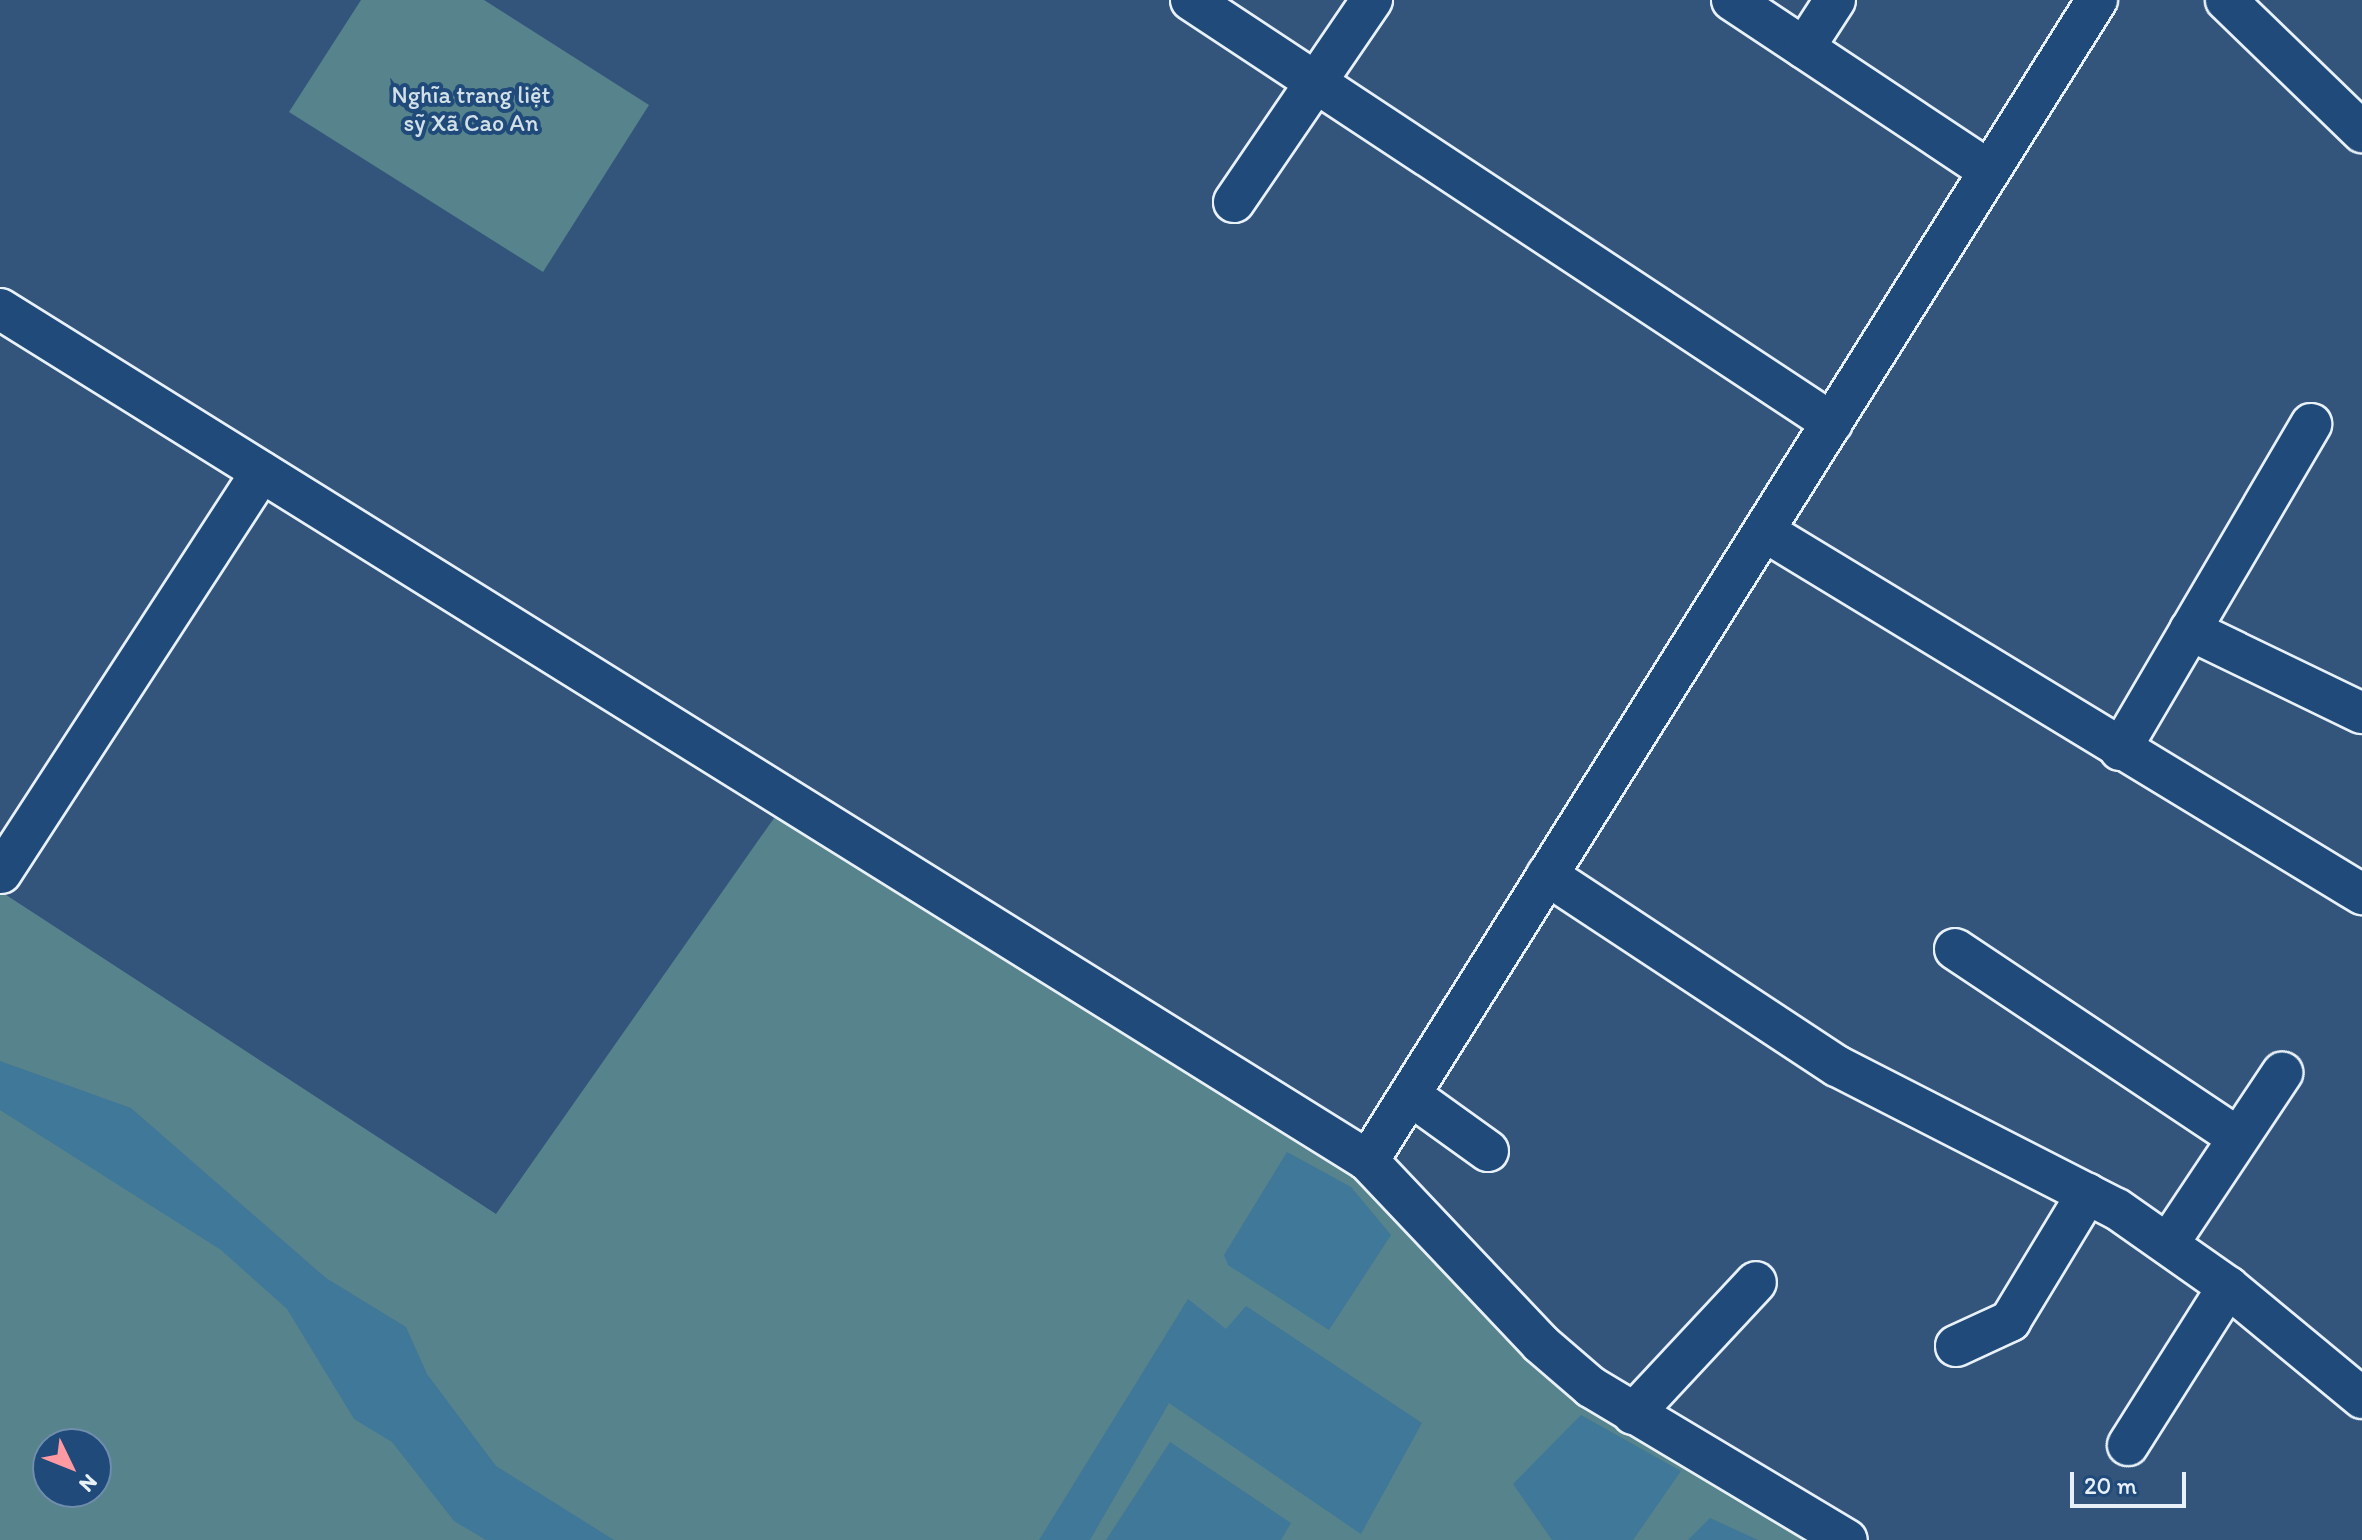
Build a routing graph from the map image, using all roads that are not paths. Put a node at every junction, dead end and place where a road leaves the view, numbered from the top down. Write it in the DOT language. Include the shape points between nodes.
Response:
graph roads {
  1 [pos="1191,0"];
  2 [pos="1372,0"];
  3 [pos="1732,0"];
  4 [pos="1835,0"];
  5 [pos="2097,0"];
  6 [pos="2226,0"];
  7 [pos="1804,48"];
  8 [pos="1317,82"];
  9 [pos="2362,132"];
  10 [pos="1989,171"];
  11 [pos="1234,202"];
  12 [pos="0,309"];
  13 [pos="1832,423"];
  14 [pos="2311,424"];
  15 [pos="261,472"];
  16 [pos="1764,531"];
  17 [pos="2190,630"];
  18 [pos="2362,713"];
  19 [pos="2120,750"];
  20 [pos="1,873"];
  21 [pos="1547,875"];
  22 [pos="2362,894"];
  23 [pos="1955,949"];
  24 [pos="2282,1073"];
  25 [pos="1410,1095"];
  26 [pos="2238,1138"];
  27 [pos="1488,1151"];
  28 [pos="1368,1161"];
  29 [pos="2087,1194"];
  30 [pos="2168,1244"];
  31 [pos="1756,1282"];
  32 [pos="2228,1287"];
  33 [pos="1956,1346"];
  34 [pos="2362,1398"];
  35 [pos="1633,1414"];
  36 [pos="2128,1445"];
  37 [pos="1847,1540"];
  1 -- 8 [label="street"];
  2 -- 8 [label="street"];
  3 -- 7 [label="street"];
  4 -- 7 [label="street"];
  5 -- 10 [label="street"];
  6 -- 9 [label="street"];
  7 -- 10 [label="street"];
  8 -- 11 [label="street"];
  8 -- 13 [label="street"];
  10 -- 13 [label="street"];
  12 -- 15 [label="street"];
  13 -- 16 [label="street"];
  14 -- 17 [label="street"];
  15 -- 20 [label="street"];
  15 -- 28 [label="street"];
  16 -- 19 [label="street"];
  16 -- 21 [label="street"];
  17 -- 18 [label="street"];
  17 -- 19 [label="street"];
  19 -- 22 [label="street"];
  21 -- 25 [label="street"];
  21 -- 29 [label="street" via="1837,1066"];
  23 -- 26 [label="street"];
  24 -- 26 [label="street"];
  25 -- 27 [label="street"];
  25 -- 28 [label="street"];
  26 -- 30 [label="street"];
  28 -- 35 [label="street" via="1541,1344"];
  29 -- 30 [label="street"];
  29 -- 33 [label="street" via="2010,1321"];
  30 -- 32 [label="street"];
  31 -- 35 [label="street"];
  32 -- 34 [label="street"];
  32 -- 36 [label="street"];
  35 -- 37 [label="street"];
}
